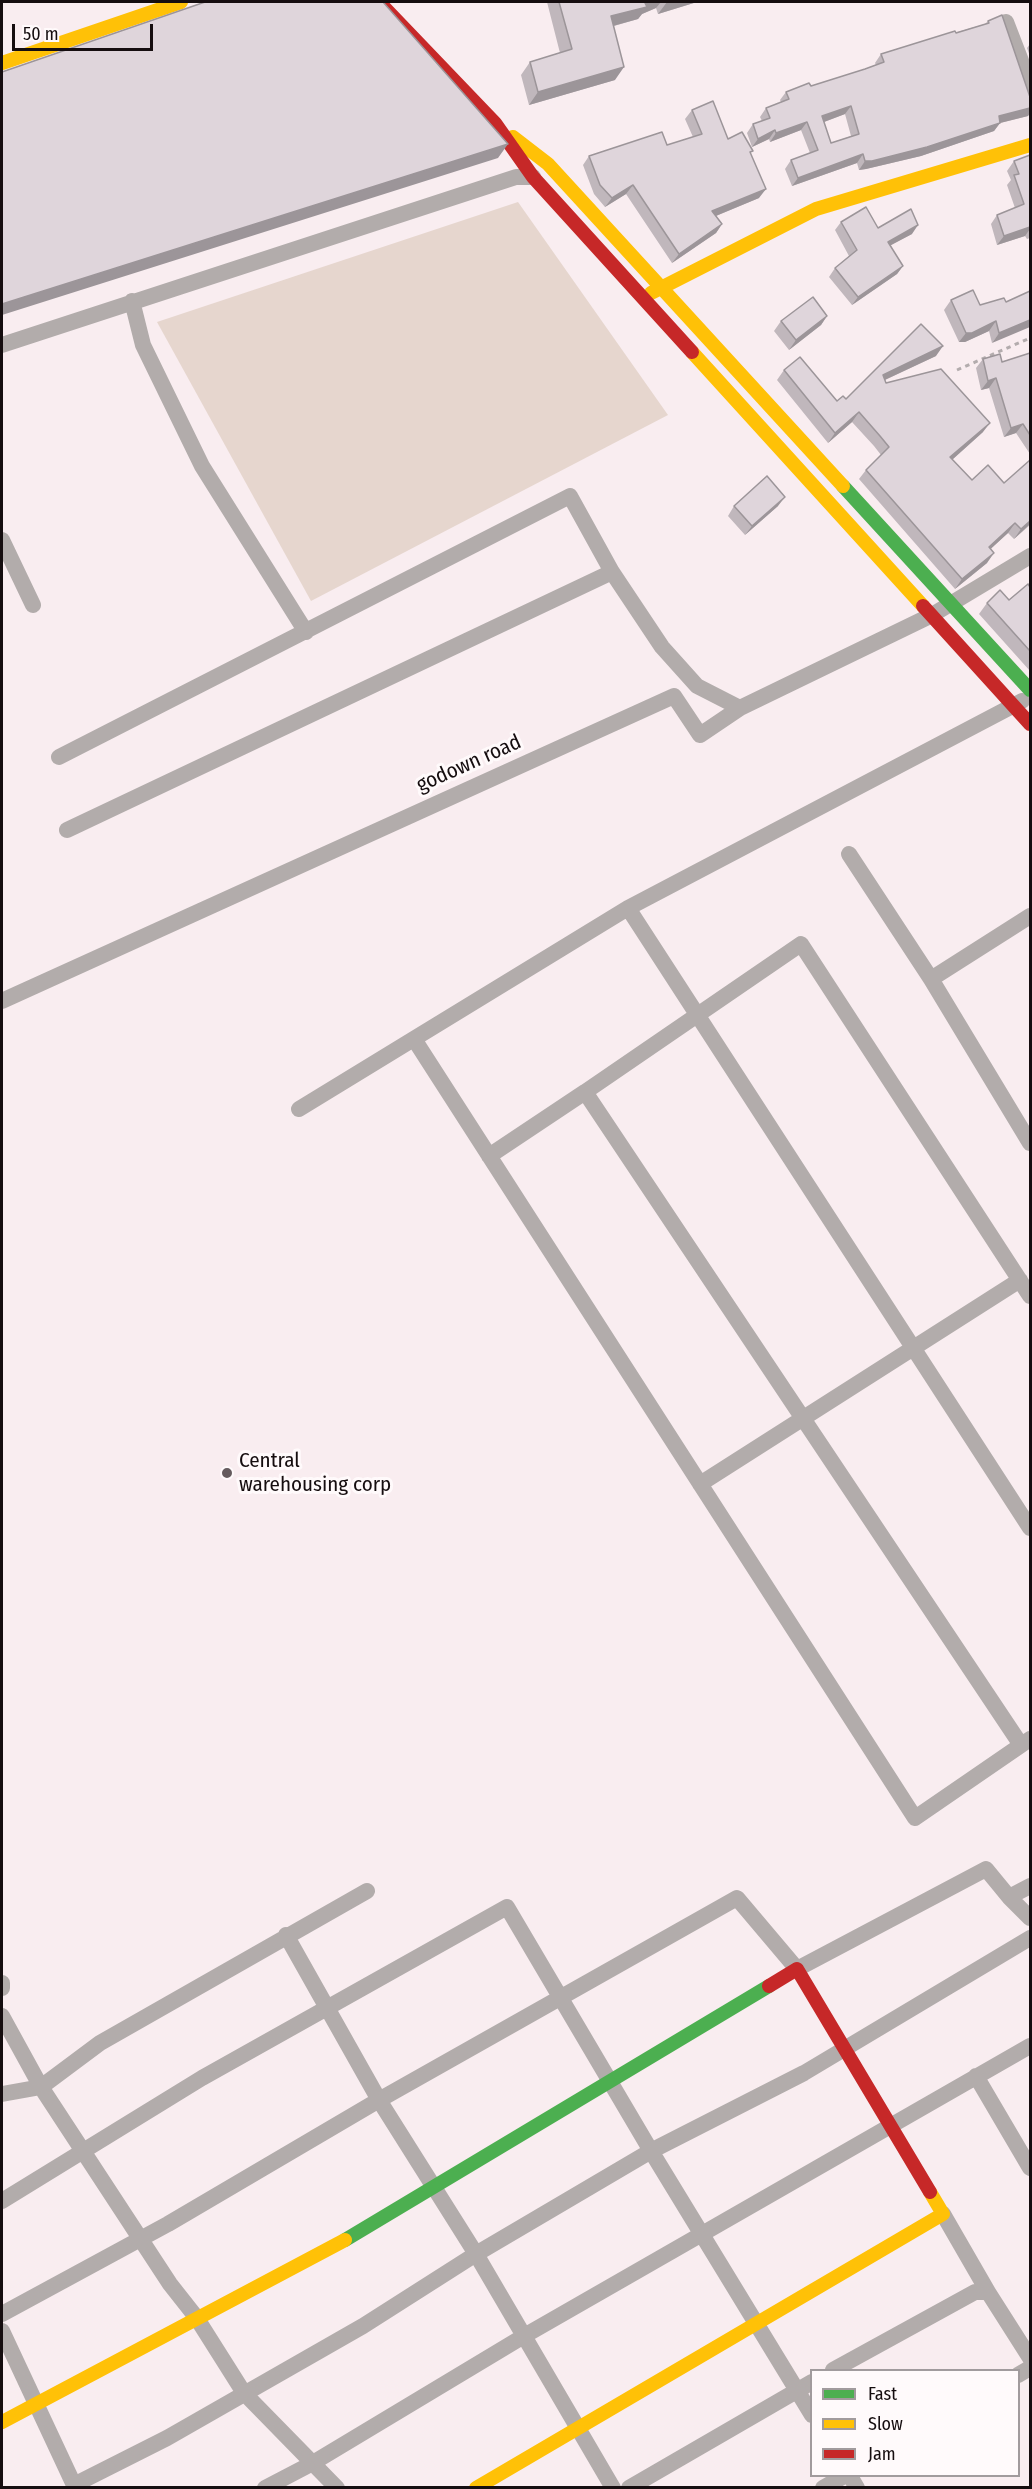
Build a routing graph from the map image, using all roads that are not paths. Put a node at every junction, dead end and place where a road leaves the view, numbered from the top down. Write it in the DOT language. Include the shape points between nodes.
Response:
graph roads {
  1 [pos="181,2"];
  2 [pos="380,2"];
  3 [pos="1006,22"];
  4 [pos="2,63"];
  5 [pos="1030,84"];
  6 [pos="495,123"];
  7 [pos="1030,145"];
  8 [pos="533,177"];
  9 [pos="662,288"];
  10 [pos="643,297"];
  11 [pos="132,301"];
  12 [pos="2,345"];
  13 [pos="2,540"];
  14 [pos="1030,556"];
  15 [pos="612,572"];
  16 [pos="951,604"];
  17 [pos="33,605"];
  18 [pos="932,615"];
  19 [pos="306,632"];
  20 [pos="1030,690"];
  21 [pos="1030,695"];
  22 [pos="1015,705"];
  23 [pos="740,708"];
  24 [pos="1030,724"];
  25 [pos="59,757"];
  26 [pos="67,830"];
  27 [pos="849,854"];
  28 [pos="628,908"];
  29 [pos="1030,917"];
  30 [pos="931,979"];
  31 [pos="2,1001"];
  32 [pos="698,1015"];
  33 [pos="414,1039"];
  34 [pos="585,1092"];
  35 [pos="299,1109"];
  36 [pos="1030,1143"];
  37 [pos="489,1155"];
  38 [pos="1020,1280"];
  39 [pos="1030,1296"];
  40 [pos="914,1348"];
  41 [pos="803,1418"];
  42 [pos="700,1484"];
  43 [pos="1030,1528"];
  44 [pos="1026,1742"];
  45 [pos="1030,1886"];
  46 [pos="367,1891"];
  47 [pos="1009,1898"];
  48 [pos="1030,1918"];
  49 [pos="286,1935"];
  50 [pos="1030,1938"];
  51 [pos="797,1969"];
  52 [pos="2,1983"];
  53 [pos="2,1988"];
  54 [pos="561,1999"];
  55 [pos="327,2007"];
  56 [pos="2,2016"];
  57 [pos="1030,2046"];
  58 [pos="845,2049"];
  59 [pos="976,2076"];
  60 [pos="608,2081"];
  61 [pos="41,2087"];
  62 [pos="2,2094"];
  63 [pos="379,2100"];
  64 [pos="889,2124"];
  65 [pos="85,2151"];
  66 [pos="651,2151"];
  67 [pos="1030,2168"];
  68 [pos="434,2189"];
  69 [pos="2,2202"];
  70 [pos="943,2214"];
  71 [pos="702,2236"];
  72 [pos="139,2238"];
  73 [pos="476,2254"];
  74 [pos="988,2292"];
  75 [pos="2,2314"];
  76 [pos="196,2317"];
  77 [pos="754,2323"];
  78 [pos="2,2331"];
  79 [pos="524,2336"];
  80 [pos="1030,2358"];
  81 [pos="835,2369"];
  82 [pos="810,2383"];
  83 [pos="796,2391"];
  84 [pos="244,2393"];
  85 [pos="36,2404"];
  86 [pos="810,2412"];
  87 [pos="2,2422"];
  88 [pos="578,2426"];
  89 [pos="311,2464"];
  90 [pos="840,2477"];
  91 [pos="73,2487"];
  92 [pos="265,2487"];
  93 [pos="336,2487"];
  94 [pos="476,2487"];
  95 [pos="613,2487"];
  96 [pos="629,2487"];
  97 [pos="823,2487"];
  1 -- 4 [label="street"];
  2 -- 6 [label="street"];
  3 -- 5 [label="street"];
  6 -- 8 [label="street"];
  6 -- 9 [label="street" via="548,164"];
  7 -- 9 [label="street" via="816,208"];
  8 -- 10 [label="street"];
  8 -- 11 [label="street" via="516,177"];
  9 -- 10 [label="street"];
  9 -- 16 [label="street"];
  10 -- 18 [label="street"];
  11 -- 12 [label="street"];
  11 -- 19 [label="street" via="143,345 202,466"];
  13 -- 17 [label="street"];
  14 -- 16 [label="street, godown road"];
  15 -- 19 [label="street" via="570,496"];
  15 -- 23 [label="street" via="662,647 697,686"];
  15 -- 26 [label="street"];
  16 -- 18 [label="street, godown road"];
  16 -- 20 [label="street"];
  18 -- 22 [label="street"];
  18 -- 23 [label="street, godown road"];
  19 -- 25 [label="street"];
  21 -- 22 [label="street"];
  22 -- 24 [label="street"];
  22 -- 28 [label="street"];
  23 -- 31 [label="street, godown road" via="700,735 674,696"];
  27 -- 30 [label="street"];
  28 -- 32 [label="street"];
  28 -- 33 [label="street"];
  29 -- 30 [label="street"];
  30 -- 36 [label="street"];
  32 -- 34 [label="street"];
  32 -- 38 [label="street" via="801,944"];
  32 -- 40 [label="street"];
  33 -- 35 [label="street"];
  33 -- 37 [label="street"];
  34 -- 37 [label="street"];
  34 -- 41 [label="street"];
  37 -- 42 [label="street"];
  38 -- 39 [label="street"];
  38 -- 40 [label="street"];
  40 -- 41 [label="street"];
  40 -- 43 [label="street"];
  41 -- 42 [label="street"];
  41 -- 44 [label="street"];
  42 -- 44 [label="street" via="915,1818"];
  45 -- 47 [label="street"];
  46 -- 49 [label="street"];
  47 -- 48 [label="street"];
  47 -- 51 [label="street" via="986,1869"];
  49 -- 55 [label="street"];
  49 -- 61 [label="street" via="100,2043"];
  50 -- 58 [label="street"];
  51 -- 54 [label="street" via="737,1898"];
  51 -- 58 [label="street"];
  51 -- 60 [label="street"];
  52 -- 53 [label="street"];
  54 -- 55 [label="street" via="507,1907"];
  54 -- 60 [label="street"];
  54 -- 63 [label="street"];
  55 -- 63 [label="street"];
  55 -- 65 [label="street"];
  56 -- 61 [label="street"];
  57 -- 59 [label="street"];
  58 -- 64 [label="street"];
  58 -- 66 [label="street"];
  59 -- 64 [label="street"];
  59 -- 67 [label="street"];
  60 -- 66 [label="street"];
  60 -- 68 [label="street"];
  61 -- 62 [label="street"];
  61 -- 65 [label="street"];
  63 -- 68 [label="street"];
  63 -- 72 [label="street"];
  64 -- 70 [label="street"];
  64 -- 71 [label="street"];
  65 -- 69 [label="street"];
  65 -- 72 [label="street"];
  66 -- 71 [label="street"];
  66 -- 73 [label="street"];
  68 -- 73 [label="street"];
  68 -- 76 [label="street" via="302,2265"];
  70 -- 74 [label="street"];
  70 -- 77 [label="street"];
  71 -- 77 [label="street"];
  71 -- 79 [label="street"];
  72 -- 75 [label="street"];
  72 -- 76 [label="street"];
  73 -- 79 [label="street"];
  73 -- 84 [label="street" via="363,2326"];
  74 -- 80 [label="street"];
  74 -- 81 [label="street" via="975,2292"];
  76 -- 84 [label="street"];
  76 -- 85 [label="street"];
  77 -- 83 [label="street"];
  77 -- 88 [label="street"];
  78 -- 85 [label="street"];
  79 -- 88 [label="street"];
  79 -- 89 [label="street"];
  82 -- 83 [label="street"];
  83 -- 86 [label="street"];
  83 -- 96 [label="street"];
  84 -- 89 [label="street"];
  84 -- 91 [label="street"];
  85 -- 87 [label="street"];
  85 -- 91 [label="street"];
  88 -- 94 [label="street"];
  88 -- 95 [label="street"];
  89 -- 92 [label="street"];
  89 -- 93 [label="street"];
  90 -- 97 [label="street"];
}
